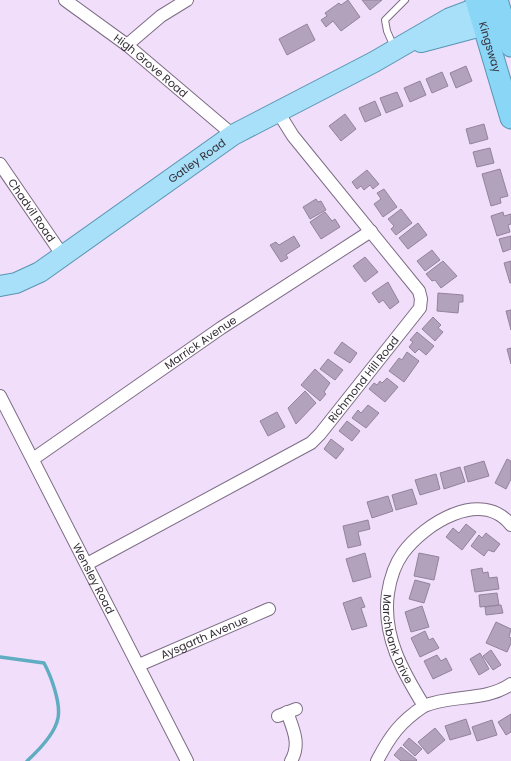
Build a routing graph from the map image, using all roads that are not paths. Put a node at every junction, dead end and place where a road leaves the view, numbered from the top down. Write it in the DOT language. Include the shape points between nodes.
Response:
graph roads {
  1 [pos="65,0"];
  2 [pos="187,0"];
  3 [pos="405,0"];
  4 [pos="493,9"];
  5 [pos="127,45"];
  6 [pos="511,46"];
  7 [pos="398,48"];
  8 [pos="278,112"];
  9 [pos="511,118"];
  10 [pos="233,135"];
  11 [pos="1,165"];
  12 [pos="372,231"];
  13 [pos="63,256"];
  14 [pos="0,286"];
  15 [pos="0,396"];
  16 [pos="33,460"];
  17 [pos="511,525"];
  18 [pos="87,564"];
  19 [pos="269,610"];
  20 [pos="139,665"];
  21 [pos="511,684"];
  22 [pos="424,706"];
  23 [pos="287,712"];
  24 [pos="187,761"];
  25 [pos="291,761"];
  26 [pos="377,761"];
  1 -- 5 [label="street, High Grove Road"];
  2 -- 5 [label="street" via="161,16"];
  3 -- 7 [label="lane" via="385,20 387,31"];
  4 -- 6 [label="highway, Kingsway"];
  4 -- 7 [label="main road, Gatley Road"];
  4 -- 9 [label="highway, Kingsway"];
  5 -- 10 [label="street, High Grove Road"];
  7 -- 8 [label="main road, Gatley Road"];
  8 -- 10 [label="main road, Gatley Road"];
  8 -- 12 [label="street, Richmond Hill Road" via="293,136"];
  10 -- 13 [label="main road, Gatley Road"];
  11 -- 13 [label="street, Chadvil Road"];
  12 -- 16 [label="street, Marrick Avenue" via="221,328"];
  12 -- 18 [label="street, Richmond Hill Road" via="419,291 421,304 417,313 320,434 304,447"];
  13 -- 14 [label="main road, Gatley Road" via="34,276"];
  15 -- 16 [label="street, Wensley Road"];
  16 -- 18 [label="street, Wensley Road"];
  17 -- 22 [label="street, Marchbank Drive" via="488,511 472,509 459,512 421,534 402,554 397,564 388,594 392,639 401,669"];
  18 -- 20 [label="street, Wensley Road"];
  19 -- 20 [label="street, Aysgarth Avenue"];
  20 -- 24 [label="street, Wensley Road"];
  21 -- 22 [label="street" via="487,695 448,699"];
  22 -- 26 [label="street" via="395,730"];
  23 -- 25 [label="street" via="297,744"];
}
